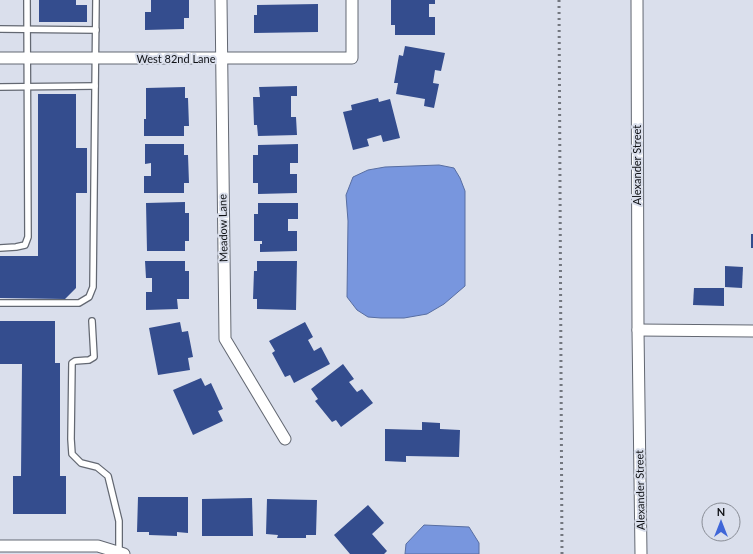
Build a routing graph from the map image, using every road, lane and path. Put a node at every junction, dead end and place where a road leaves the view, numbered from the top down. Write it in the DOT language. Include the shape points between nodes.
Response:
graph roads {
  1 [pos="27,0"];
  2 [pos="96,0"];
  3 [pos="221,0"];
  4 [pos="352,0"];
  5 [pos="637,0"];
  6 [pos="0,29"];
  7 [pos="28,29"];
  8 [pos="96,30"];
  9 [pos="0,58"];
  10 [pos="28,58"];
  11 [pos="95,58"];
  12 [pos="221,59"];
  13 [pos="95,86"];
  14 [pos="0,87"];
  15 [pos="28,87"];
  16 [pos="0,248"];
  17 [pos="0,303"];
  18 [pos="92,321"];
  19 [pos="638,330"];
  20 [pos="753,331"];
  21 [pos="284,439"];
  22 [pos="0,546"];
  23 [pos="121,553"];
  24 [pos="642,554"];
  1 -- 7 [label="lane"];
  2 -- 8 [label="lane"];
  3 -- 12 [label="street, Meadow Lane"];
  4 -- 12 [label="street, West 82nd Lane" via="352,58"];
  5 -- 19 [label="street, Alexander Street"];
  6 -- 7 [label="lane"];
  7 -- 8 [label="lane"];
  7 -- 10 [label="lane"];
  8 -- 11 [label="lane"];
  9 -- 10 [label="street, West 82nd Lane"];
  10 -- 11 [label="street, West 82nd Lane"];
  10 -- 15 [label="lane"];
  11 -- 12 [label="street, West 82nd Lane"];
  11 -- 13 [label="lane"];
  12 -- 21 [label="street, Meadow Lane" via="225,339"];
  13 -- 15 [label="lane"];
  13 -- 17 [label="lane" via="93,287 90,297 79,303"];
  14 -- 15 [label="lane"];
  15 -- 16 [label="lane" via="28,237 25,245"];
  18 -- 23 [label="lane" via="94,357 72,363 72,454 81,463 97,467 108,476 119,521"];
  19 -- 20 [label="street"];
  19 -- 24 [label="street, Alexander Street"];
  22 -- 23 [label="street" via="98,546"];
}
